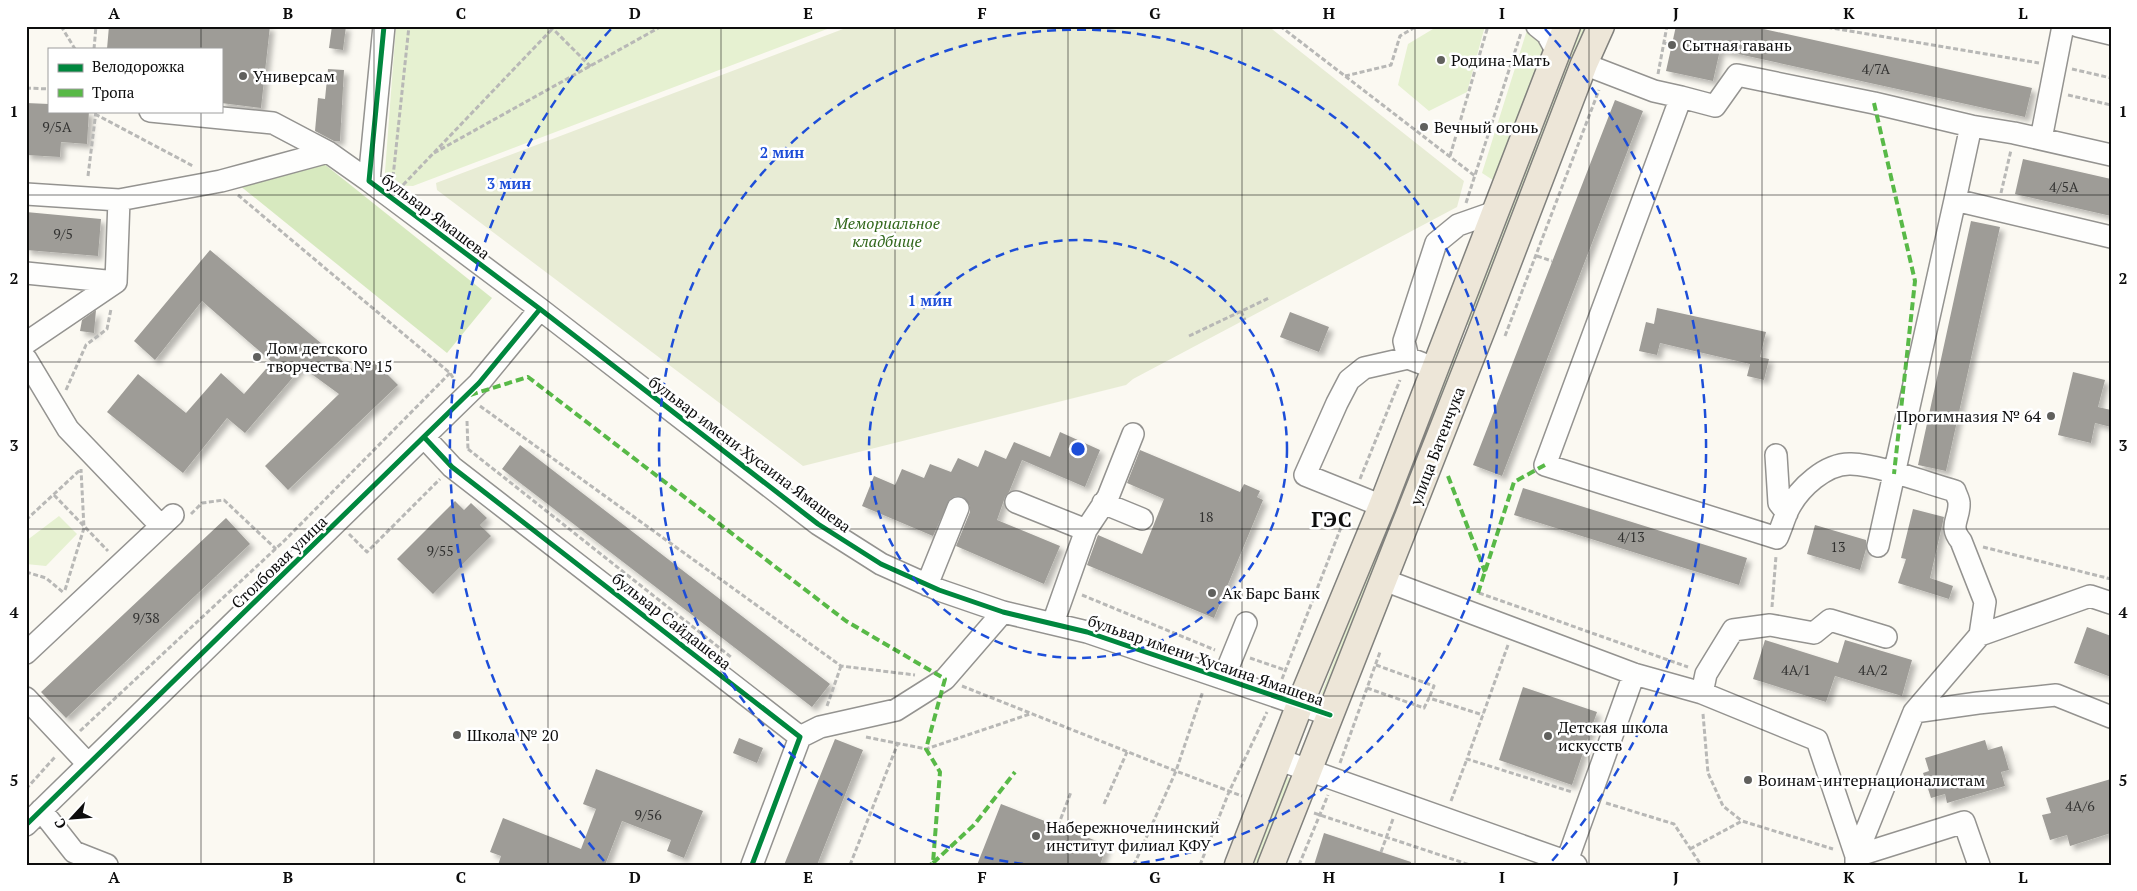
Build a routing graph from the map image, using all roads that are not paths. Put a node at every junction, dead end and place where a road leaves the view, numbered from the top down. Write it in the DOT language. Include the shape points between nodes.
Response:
graph roads {
  1 [pos="384,26"];
  2 [pos="1566,26"];
  3 [pos="1601,26"];
  4 [pos="2063,26"];
  5 [pos="2078,26"];
  6 [pos="1530,28"];
  7 [pos="2111,34"];
  8 [pos="1557,52"];
  9 [pos="1584,64"];
  10 [pos="1681,97"];
  11 [pos="160,112"];
  12 [pos="1970,126"];
  13 [pos="2041,138"];
  14 [pos="328,152"];
  15 [pos="2111,155"];
  16 [pos="369,181"];
  17 [pos="26,194"];
  18 [pos="119,200"];
  19 [pos="1955,200"];
  20 [pos="1495,212"];
  21 [pos="2111,237"];
  22 [pos="26,272"];
  23 [pos="116,282"];
  24 [pos="540,309"];
  25 [pos="1456,315"];
  26 [pos="1483,327"];
  27 [pos="26,343"];
  28 [pos="1408,358"];
  29 [pos="26,359"];
  30 [pos="1434,368"];
  31 [pos="1132,434"];
  32 [pos="424,437"];
  33 [pos="1776,455"];
  34 [pos="1894,474"];
  35 [pos="1016,502"];
  36 [pos="1103,504"];
  37 [pos="1382,506"];
  38 [pos="958,508"];
  39 [pos="1787,513"];
  40 [pos="1142,519"];
  41 [pos="1086,530"];
  42 [pos="1878,546"];
  43 [pos="1384,580"];
  44 [pos="927,585"];
  45 [pos="2111,603"];
  46 [pos="1003,612"];
  47 [pos="1052,623"];
  48 [pos="1246,623"];
  49 [pos="1980,635"];
  50 [pos="1886,636"];
  51 [pos="26,653"];
  52 [pos="1634,674"];
  53 [pos="1216,676"];
  54 [pos="1704,683"];
  55 [pos="26,698"];
  56 [pos="1300,704"];
  57 [pos="1914,712"];
  58 [pos="1330,715"];
  59 [pos="2111,717"];
  60 [pos="800,737"];
  61 [pos="1280,760"];
  62 [pos="88,764"];
  63 [pos="1309,770"];
  64 [pos="42,810"];
  65 [pos="26,825"];
  66 [pos="1856,860"];
  67 [pos="1571,863"];
  68 [pos="107,865"];
  69 [pos="752,865"];
  70 [pos="1238,865"];
  71 [pos="1271,865"];
  72 [pos="1979,865"];
  1 -- 16 [label="street, бульвар Ямашева"];
  2 -- 8 [label="main road, улица Батенчука"];
  3 -- 9 [label="main road, улица Батенчука"];
  4 -- 13 [label="street"];
  5 -- 7 [label="street"];
  6 -- 8 [label="street" via="1547,34"];
  8 -- 20 [label="main road, улица Батенчука"];
  9 -- 10 [label="street" via="1654,91"];
  9 -- 26 [label="main road, улица Батенчука"];
  10 -- 12 [label="street" via="1715,106 1737,75"];
  10 -- 39 [label="street" via="1545,465 1777,538"];
  11 -- 14 [label="street" via="273,123"];
  12 -- 13 [label="street"];
  12 -- 19 [label="street"];
  13 -- 15 [label="street"];
  14 -- 16 [label="street"];
  14 -- 18 [label="street" via="221,181"];
  16 -- 24 [label="street, бульвар Ямашева"];
  17 -- 18 [label="street"];
  18 -- 23 [label="street"];
  19 -- 21 [label="street"];
  19 -- 34 [label="street"];
  20 -- 25 [label="main road, улица Батенчука"];
  20 -- 28 [label="street" via="1458,225 1436,243 1404,340"];
  22 -- 23 [label="street"];
  23 -- 27 [label="street"];
  24 -- 32 [label="street, Столбовая улица" via="466,396"];
  24 -- 44 [label="street, бульвар имени Хусаина Ямашева" via="818,524 881,564"];
  25 -- 26 [label="main road" via="1461,330 1467,336 1475,336"];
  25 -- 30 [label="main road, улица Батенчука"];
  26 -- 43 [label="main road, улица Батенчука"];
  28 -- 30 [label="street"];
  28 -- 37 [label="street" via="1364,368 1349,380 1305,475"];
  29 -- 51 [label="street" via="68,429 167,520 122,564 71,600"];
  30 -- 37 [label="main road, улица Батенчука"];
  31 -- 36 [label="street"];
  32 -- 60 [label="street, бульвар Сайдашева" via="459,471"];
  32 -- 62 [label="street, Столбовая улица"];
  33 -- 39 [label="street" via="1780,503"];
  34 -- 39 [label="street" via="1850,464 1835,466 1811,482"];
  34 -- 42 [label="street"];
  34 -- 49 [label="street" via="1955,492 1959,502 1954,527 1956,535 1985,602"];
  35 -- 41 [label="street"];
  36 -- 40 [label="street"];
  36 -- 41 [label="street"];
  37 -- 56 [label="main road, улица Батенчука"];
  38 -- 44 [label="street"];
  41 -- 47 [label="street"];
  43 -- 52 [label="street"];
  43 -- 58 [label="main road, улица Батенчука"];
  44 -- 46 [label="street, бульвар имени Хусаина Ямашева"];
  45 -- 49 [label="street" via="2090,596"];
  46 -- 47 [label="street, бульвар имени Хусаина Ямашева"];
  46 -- 60 [label="street" via="945,679 896,710 820,728"];
  47 -- 53 [label="street, бульвар имени Хусаина Ямашева" via="1088,632"];
  48 -- 53 [label="street" via="1234,653"];
  49 -- 57 [label="street"];
  50 -- 54 [label="street" via="1830,620 1814,633 1770,625 1733,630"];
  52 -- 54 [label="street"];
  52 -- 67 [label="street" via="1590,798"];
  53 -- 56 [label="street, бульвар имени Хусаина Ямашева"];
  54 -- 66 [label="street" via="1816,740"];
  55 -- 62 [label="street"];
  56 -- 58 [label="street, бульвар имени Хусаина Ямашева"];
  56 -- 61 [label="main road, улица Батенчука"];
  57 -- 59 [label="street" via="1978,702 2056,696"];
  57 -- 66 [label="street"];
  58 -- 63 [label="main road, улица Батенчука"];
  60 -- 69 [label="street"];
  61 -- 63 [label="street"];
  61 -- 70 [label="main road, улица Батенчука"];
  62 -- 64 [label="street, Столбовая улица"];
  63 -- 67 [label="street"];
  63 -- 71 [label="main road, улица Батенчука"];
  64 -- 65 [label="street, Столбовая улица"];
  64 -- 68 [label="street" via="74,852"];
  66 -- 72 [label="street" via="1964,822"];
}
